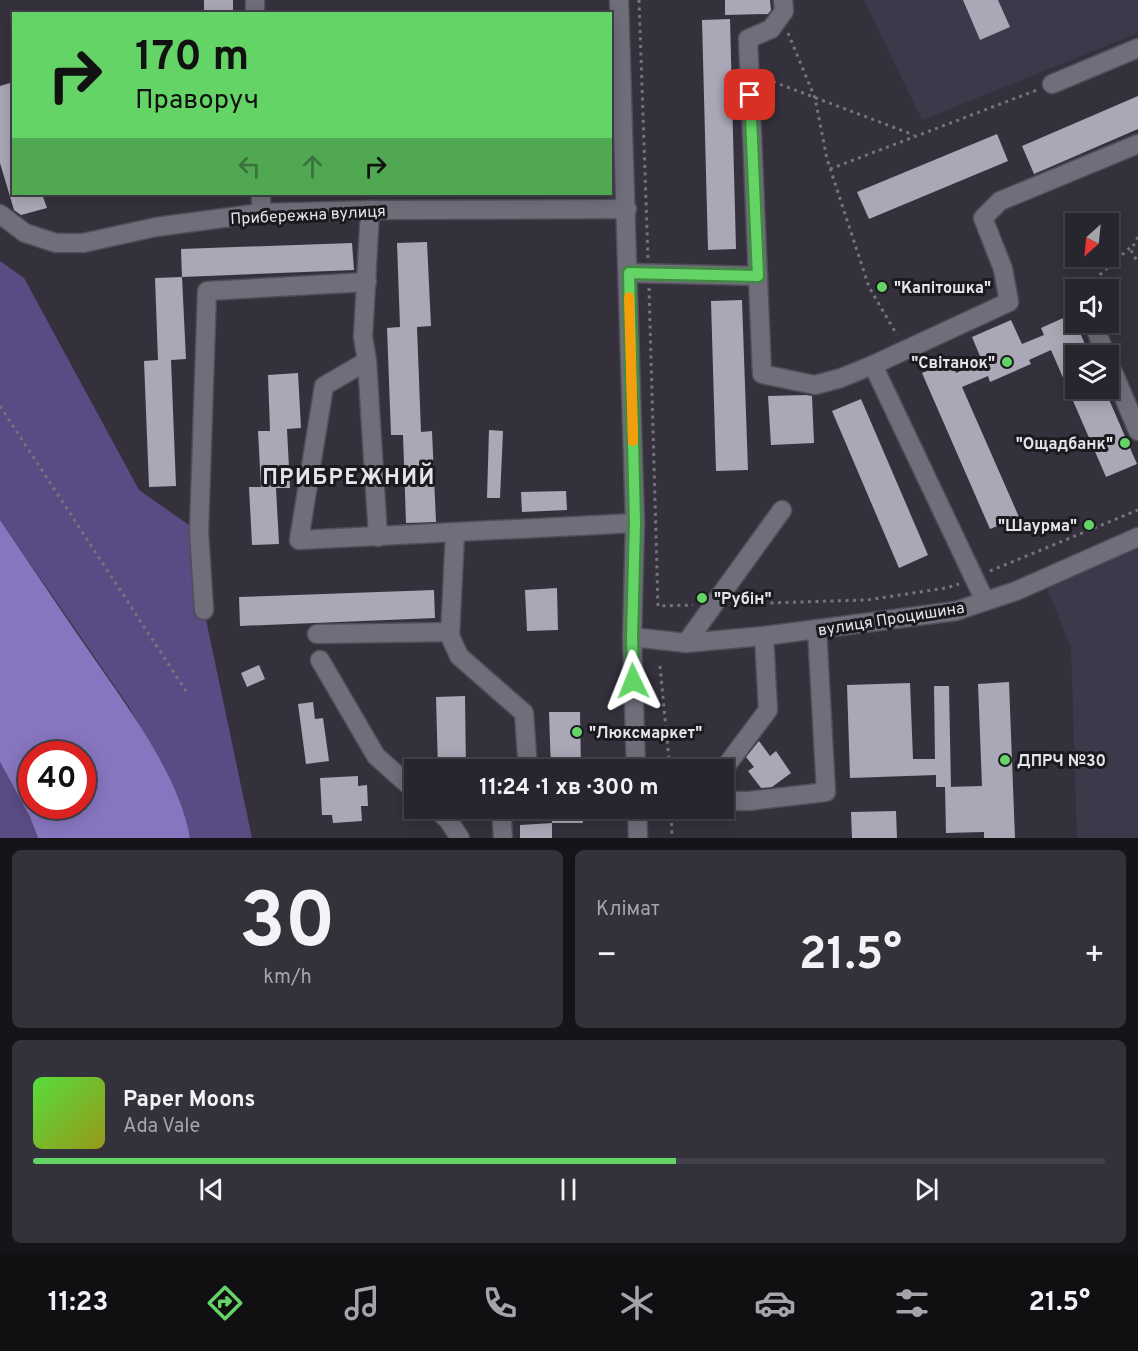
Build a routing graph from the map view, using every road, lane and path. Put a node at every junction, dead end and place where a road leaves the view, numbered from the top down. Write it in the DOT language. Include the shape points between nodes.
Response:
graph roads {
  1 [pos="619,0"];
  2 [pos="639,0"];
  3 [pos="781,9"];
  4 [pos="1138,48"];
  5 [pos="749,73"];
  6 [pos="1052,84"];
  7 [pos="815,98"];
  8 [pos="916,136"];
  9 [pos="1138,144"];
  10 [pos="830,169"];
  11 [pos="261,195"];
  12 [pos="627,209"];
  13 [pos="370,210"];
  14 [pos="261,213"];
  15 [pos="0,214"];
  16 [pos="1138,237"];
  17 [pos="1133,245"];
  18 [pos="1138,263"];
  19 [pos="629,273"];
  20 [pos="648,274"];
  21 [pos="758,276"];
  22 [pos="1095,279"];
  23 [pos="366,282"];
  24 [pos="906,350"];
  25 [pos="367,362"];
  26 [pos="873,365"];
  27 [pos="1119,386"];
  28 [pos="0,406"];
  29 [pos="1138,431"];
  30 [pos="782,510"];
  31 [pos="1138,510"];
  32 [pos="635,523"];
  33 [pos="455,533"];
  34 [pos="378,537"];
  35 [pos="1138,537"];
  36 [pos="974,577"];
  37 [pos="985,601"];
  38 [pos="714,605"];
  39 [pos="204,610"];
  40 [pos="817,629"];
  41 [pos="450,632"];
  42 [pos="316,634"];
  43 [pos="764,636"];
  44 [pos="632,637"];
  45 [pos="687,643"];
  46 [pos="320,660"];
  47 [pos="660,666"];
  48 [pos="186,691"];
  49 [pos="527,759"];
  50 [pos="636,759"];
  51 [pos="669,759"];
  52 [pos="731,759"];
  53 [pos="404,781"];
  54 [pos="734,801"];
  55 [pos="447,819"];
  56 [pos="502,819"];
  57 [pos="641,819"];
  58 [pos="671,819"];
  59 [pos="460,838"];
  60 [pos="503,838"];
  61 [pos="638,838"];
  62 [pos="672,838"];
  1 -- 12 [label="street"];
  2 -- 20 [label="path"];
  3 -- 5 [label="street" via="771,29 748,39"];
  3 -- 7 [label="path"];
  4 -- 6 [label="street"];
  5 -- 7 [label="path"];
  5 -- 21 [label="street"];
  6 -- 8 [label="path"];
  7 -- 8 [label="path"];
  7 -- 10 [label="path"];
  8 -- 10 [label="path"];
  9 -- 24 [label="street" via="1000,201 983,218 1003,268 1009,302"];
  10 -- 24 [label="path" via="869,287"];
  11 -- 14 [label="street"];
  12 -- 13 [label="street, Прибережна вулиця"];
  12 -- 19 [label="street"];
  13 -- 14 [label="street, Прибережна вулиця"];
  13 -- 23 [label="street"];
  14 -- 15 [label="street, Прибережна вулиця" via="156,227 83,243 57,243 25,232"];
  16 -- 17 [label="path"];
  17 -- 18 [label="path" via="1131,250"];
  17 -- 22 [label="path"];
  19 -- 20 [label="street"];
  19 -- 32 [label="street"];
  20 -- 21 [label="street"];
  20 -- 38 [label="path" via="658,606"];
  21 -- 26 [label="street" via="762,374 815,384"];
  23 -- 25 [label="street" via="363,337"];
  23 -- 39 [label="street" via="207,291 199,532"];
  24 -- 26 [label="street"];
  25 -- 34 [label="street"];
  25 -- 34 [label="street" via="324,386 299,540"];
  26 -- 36 [label="street"];
  27 -- 29 [label="street"];
  28 -- 48 [label="path"];
  30 -- 38 [label="street"];
  31 -- 36 [label="path"];
  32 -- 33 [label="street"];
  32 -- 44 [label="street"];
  33 -- 34 [label="street"];
  33 -- 41 [label="street"];
  35 -- 37 [label="street, вулиця Процишина"];
  36 -- 37 [label="street"];
  36 -- 38 [label="path" via="946,588 867,600"];
  37 -- 40 [label="street, вулиця Процишина" via="956,611"];
  38 -- 45 [label="street"];
  40 -- 43 [label="street, вулиця Процишина"];
  40 -- 54 [label="street" via="826,792"];
  41 -- 42 [label="street"];
  41 -- 49 [label="street" via="459,656 524,713"];
  43 -- 45 [label="street, вулиця Процишина"];
  43 -- 52 [label="street" via="768,710"];
  44 -- 45 [label="street, вулиця Процишина"];
  44 -- 50 [label="street"];
  46 -- 53 [label="street" via="376,756"];
  47 -- 51 [label="path"];
  55 -- 59 [label="street"];
  56 -- 60 [label="street"];
  57 -- 61 [label="street"];
  58 -- 62 [label="path"];
}
